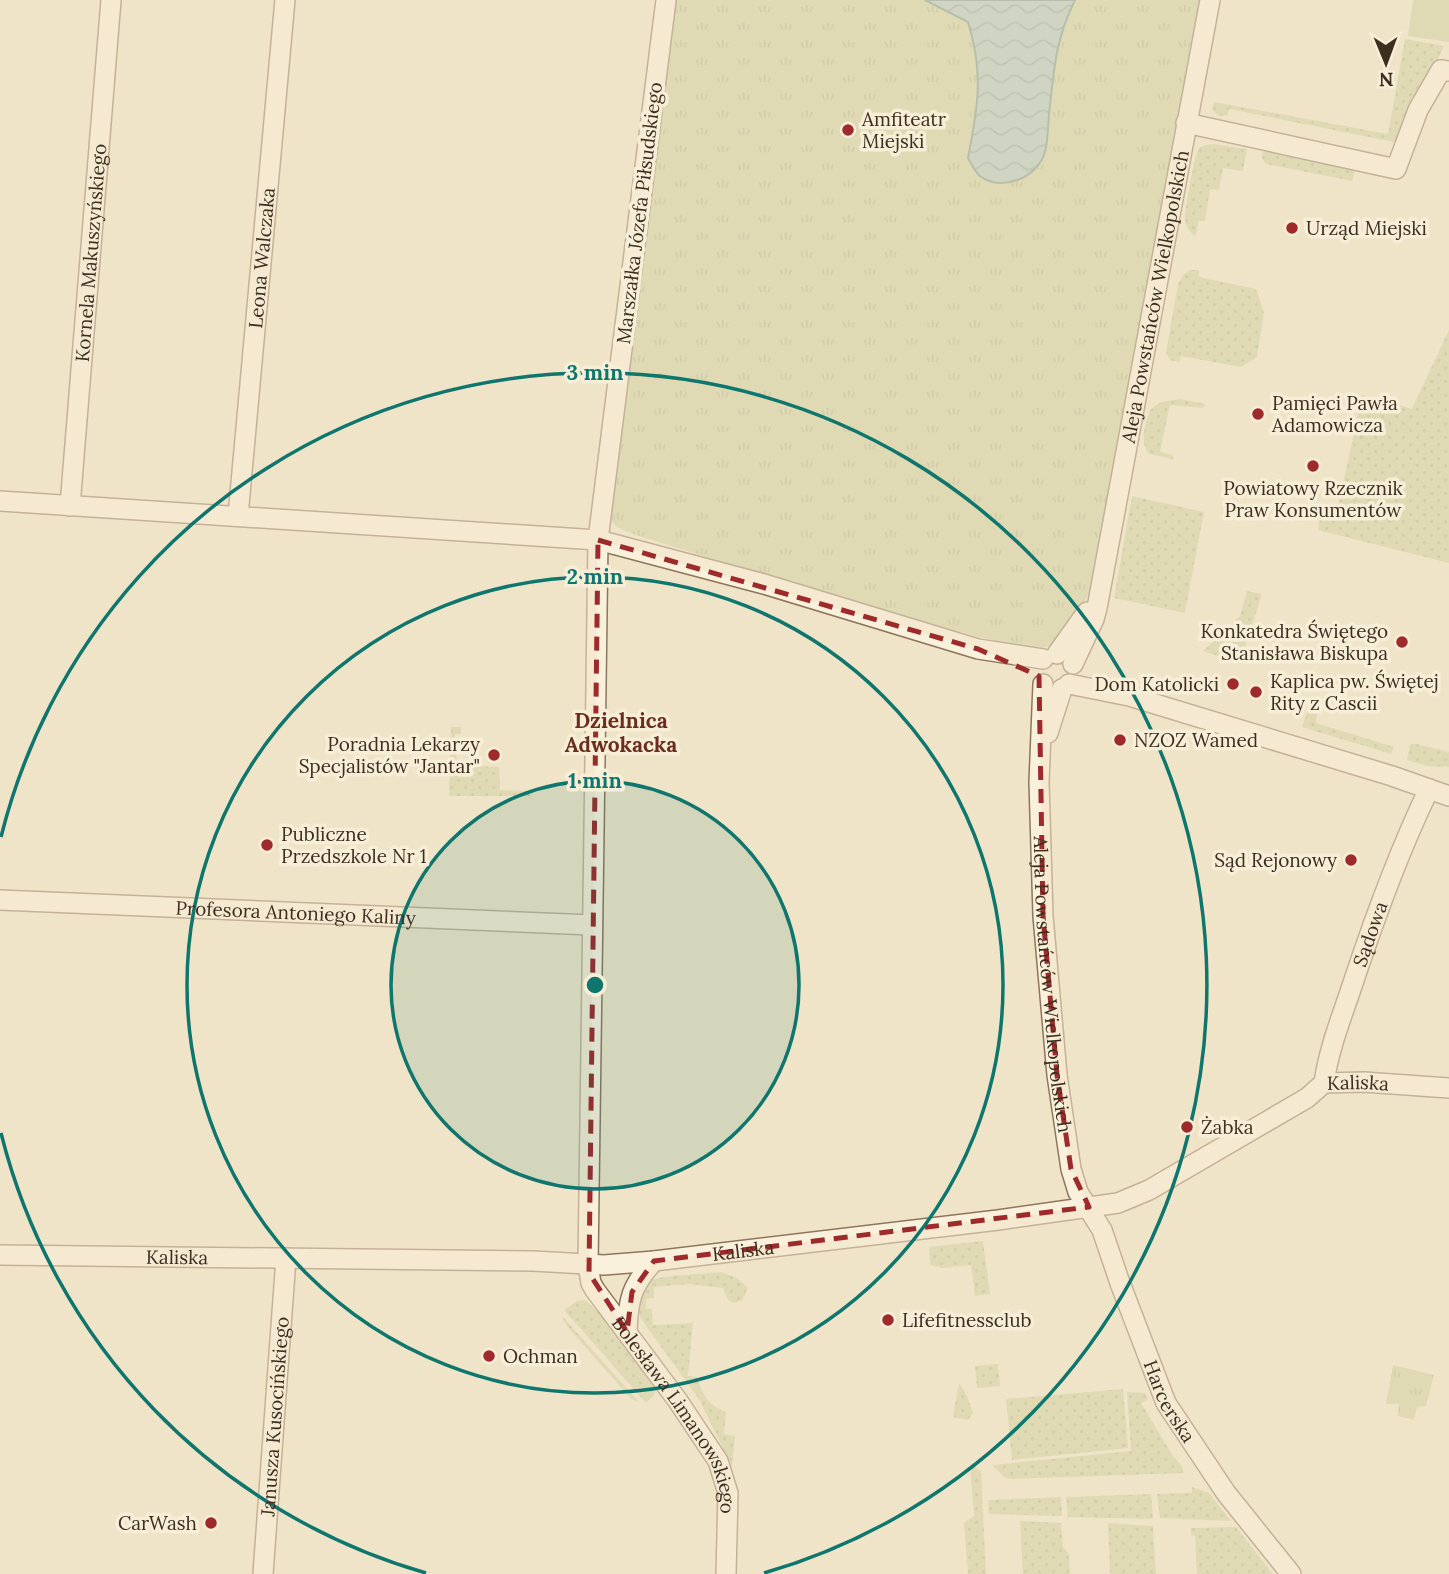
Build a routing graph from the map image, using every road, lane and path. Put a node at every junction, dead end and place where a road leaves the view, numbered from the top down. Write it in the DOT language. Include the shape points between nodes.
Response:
graph roads {
  1 [pos="111,0"];
  2 [pos="285,0"];
  3 [pos="666,0"];
  4 [pos="1210,0"];
  5 [pos="1449,71"];
  6 [pos="1186,123"];
  7 [pos="0,501"];
  8 [pos="70,506"];
  9 [pos="238,516"];
  10 [pos="598,540"];
  11 [pos="1057,672"];
  12 [pos="1429,789"];
  13 [pos="1449,796"];
  14 [pos="0,900"];
  15 [pos="592,925"];
  16 [pos="1324,1083"];
  17 [pos="1449,1088"];
  18 [pos="1089,1207"];
  19 [pos="0,1255"];
  20 [pos="286,1258"];
  21 [pos="654,1261"];
  22 [pos="588,1265"];
  23 [pos="627,1332"];
  24 [pos="263,1574"];
  25 [pos="726,1574"];
  26 [pos="1291,1574"];
  1 -- 8 [label="street, Kornela Makuszyńskiego"];
  2 -- 9 [label="street, Leona Walczaka"];
  3 -- 10 [label="street, Marszałka Józefa Piłsudskiego"];
  4 -- 6 [label="street, Aleja Powstańców Wielkopolskich"];
  5 -- 6 [label="street" via="1441,70 1418,110 1396,169"];
  6 -- 11 [label="street, Aleja Powstańców Wielkopolskich" via="1094,619"];
  7 -- 8 [label="street"];
  8 -- 9 [label="street"];
  9 -- 10 [label="street"];
  10 -- 11 [label="street" via="764,584"];
  10 -- 15 [label="street, Marszałka Józefa Piłsudskiego"];
  11 -- 12 [label="street"];
  11 -- 18 [label="street, Aleja Powstańców Wielkopolskich" via="1040,758 1043,916 1070,1169"];
  12 -- 13 [label="street"];
  12 -- 16 [label="street, Sądowa" via="1380,901 1328,1055"];
  14 -- 15 [label="street, Profesora Antoniego Kaliny"];
  15 -- 22 [label="street, Marszałka Józefa Piłsudskiego"];
  16 -- 17 [label="street, Kaliska"];
  16 -- 18 [label="street, Kaliska" via="1307,1098 1149,1190 1129,1200"];
  18 -- 21 [label="street, Kaliska"];
  18 -- 26 [label="street, Harcerska" via="1102,1230 1166,1403 1226,1493"];
  19 -- 20 [label="street, Kaliska"];
  20 -- 22 [label="street, Kaliska"];
  20 -- 24 [label="street, Janusza Kusocińskiego"];
  21 -- 22 [label="street, Kaliska"];
  21 -- 23 [label="street" via="632,1292"];
  22 -- 23 [label="street, Bolesława Limanowskiego" via="595,1290"];
  23 -- 25 [label="street, Bolesława Limanowskiego" via="718,1461 728,1493"];
}
